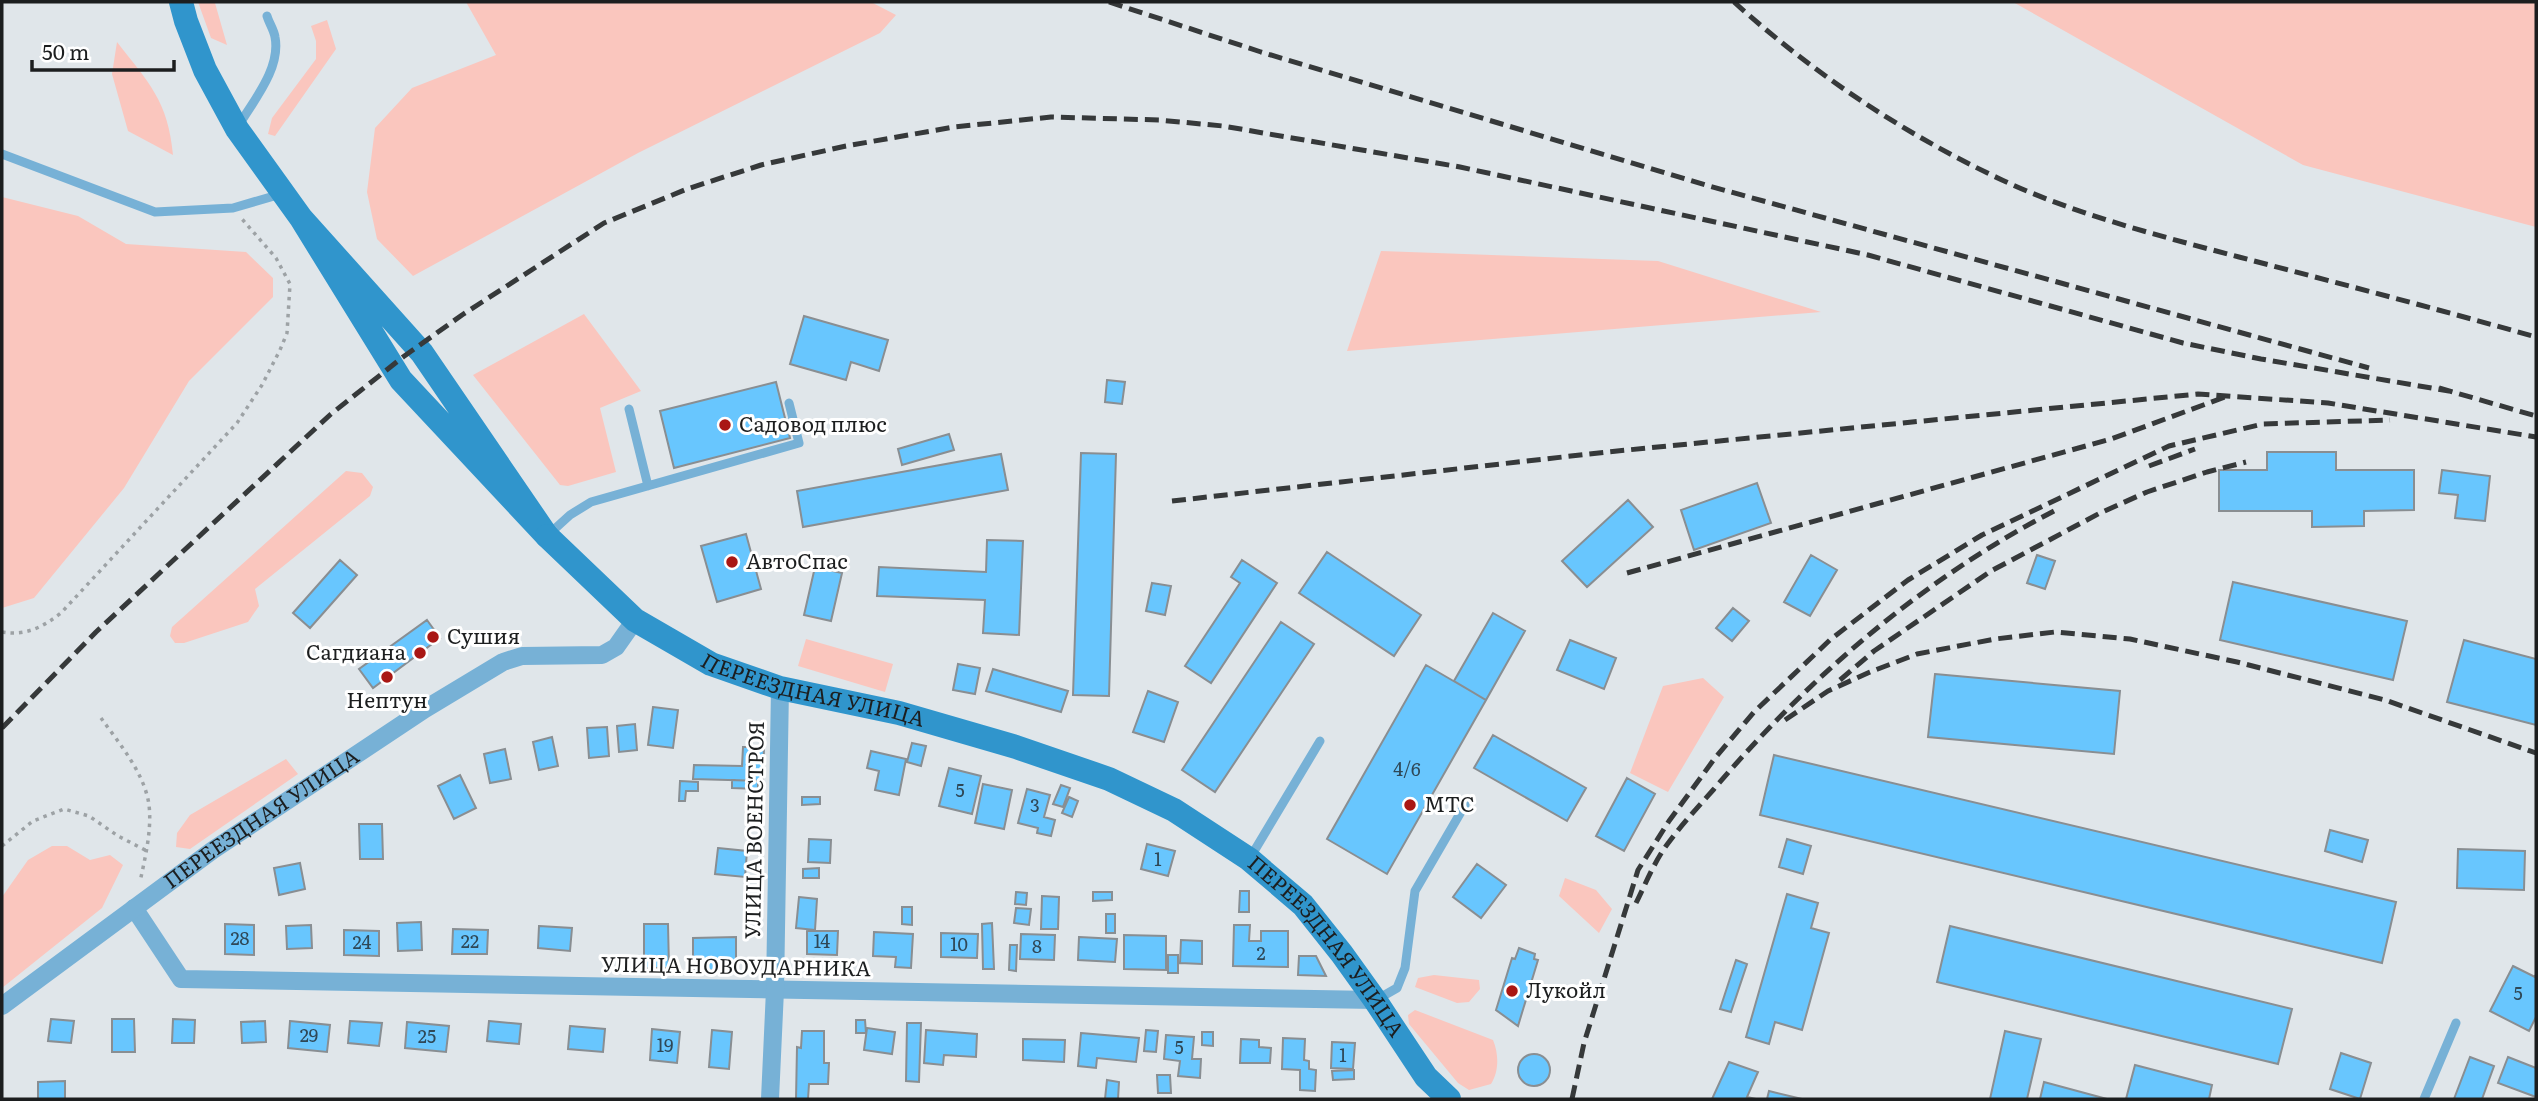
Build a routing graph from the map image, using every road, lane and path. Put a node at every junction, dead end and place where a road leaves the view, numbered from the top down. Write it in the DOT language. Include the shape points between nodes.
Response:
graph roads {
  1 [pos="181,2"];
  2 [pos="267,16"];
  3 [pos="237,129"];
  4 [pos="2,154"];
  5 [pos="282,193"];
  6 [pos="233,208"];
  7 [pos="789,402"];
  8 [pos="629,410"];
  9 [pos="648,486"];
  10 [pos="547,536"];
  11 [pos="635,620"];
  12 [pos="2,632"];
  13 [pos="780,688"];
  14 [pos="102,718"];
  15 [pos="1320,741"];
  16 [pos="1465,805"];
  17 [pos="2,846"];
  18 [pos="147,850"];
  19 [pos="1249,859"];
  20 [pos="134,908"];
  21 [pos="775,990"];
  22 [pos="1376,1000"];
  23 [pos="2,1006"];
  24 [pos="2456,1024"];
  25 [pos="770,1099"];
  26 [pos="1449,1099"];
  27 [pos="2424,1099"];
  1 -- 3 [label="street" via="205,70"];
  2 -- 3 [label="lane" via="275,37 273,63"];
  3 -- 5 [label="street"];
  4 -- 6 [label="lane" via="155,212"];
  5 -- 6 [label="lane"];
  5 -- 10 [label="street" via="401,380"];
  6 -- 12 [label="path" via="276,258 290,284 287,333 262,385 237,423 61,612 30,632"];
  7 -- 9 [label="lane" via="799,443"];
  8 -- 9 [label="lane"];
  9 -- 10 [label="lane" via="591,502"];
  10 -- 11 [label="street"];
  11 -- 13 [label="street, ПЕРЕЕЗДНАЯ УЛИЦА" via="711,664"];
  11 -- 20 [label="street, ПЕРЕЕЗДНАЯ УЛИЦА" via="616,647 602,655 522,656 503,662 213,850"];
  13 -- 19 [label="street, ПЕРЕЕЗДНАЯ УЛИЦА" via="899,713 1109,779 1174,810"];
  13 -- 21 [label="street, УЛИЦА ВОЕНСТРОЯ"];
  14 -- 18 [label="path" via="135,767 149,804"];
  15 -- 19 [label="lane"];
  16 -- 22 [label="lane" via="1415,891 1405,968 1397,988"];
  17 -- 18 [label="path" via="33,821 64,809 89,816"];
  18 -- 20 [label="path"];
  19 -- 22 [label="street, ПЕРЕЕЗДНАЯ УЛИЦА" via="1303,905"];
  20 -- 21 [label="street, УЛИЦА НОВОУДАРНИКА" via="181,979"];
  20 -- 23 [label="street, ПЕРЕЕЗДНАЯ УЛИЦА"];
  21 -- 22 [label="street, УЛИЦА НОВОУДАРНИКА"];
  21 -- 25 [label="street, УЛИЦА ВОЕНСТРОЯ"];
  22 -- 26 [label="street, ПЕРЕЕЗДНАЯ УЛИЦА" via="1426,1077"];
  24 -- 27 [label="lane"];
}
